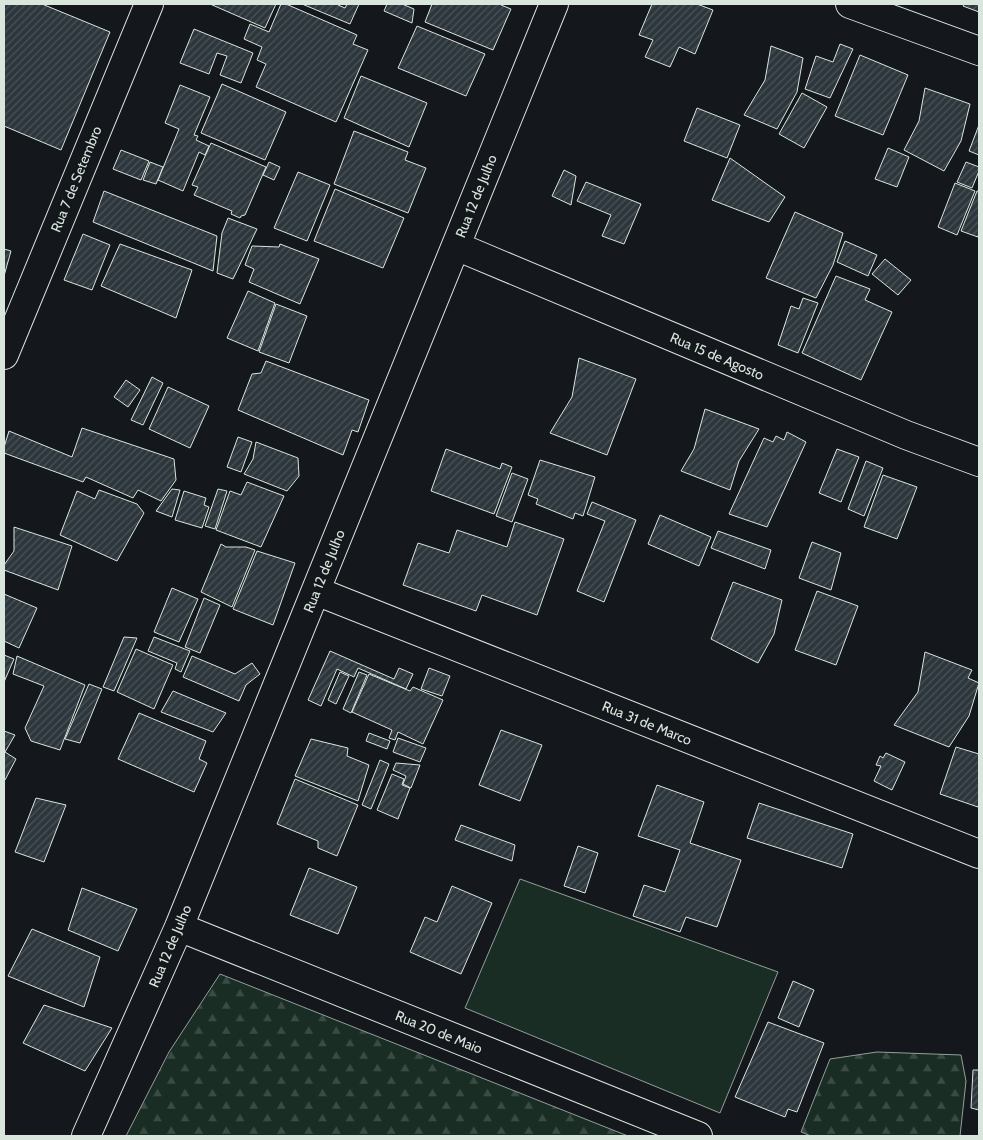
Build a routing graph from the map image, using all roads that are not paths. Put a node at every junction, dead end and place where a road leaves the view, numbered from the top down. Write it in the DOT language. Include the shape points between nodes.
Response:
graph roads {
  1 [pos="149,4"];
  2 [pos="554,4"];
  3 [pos="850,4"];
  4 [pos="979,51"];
  5 [pos="456,246"];
  6 [pos="4,355"];
  7 [pos="979,462"];
  8 [pos="316,591"];
  9 [pos="979,854"];
  10 [pos="179,927"];
  11 [pos="86,1136"];
  12 [pos="698,1136"];
  1 -- 6 [label="street, Rua 7 de Setembro"];
  2 -- 5 [label="street, Rua 12 de Julho"];
  3 -- 4 [label="street"];
  5 -- 7 [label="street, Rua 15 de Agosto" via="906,435"];
  5 -- 8 [label="street, Rua 12 de Julho"];
  8 -- 9 [label="street, Rua 31 de Marco"];
  8 -- 10 [label="street, Rua 12 de Julho"];
  10 -- 11 [label="street, Rua 12 de Julho"];
  10 -- 12 [label="street, Rua 20 de Maio"];
}
